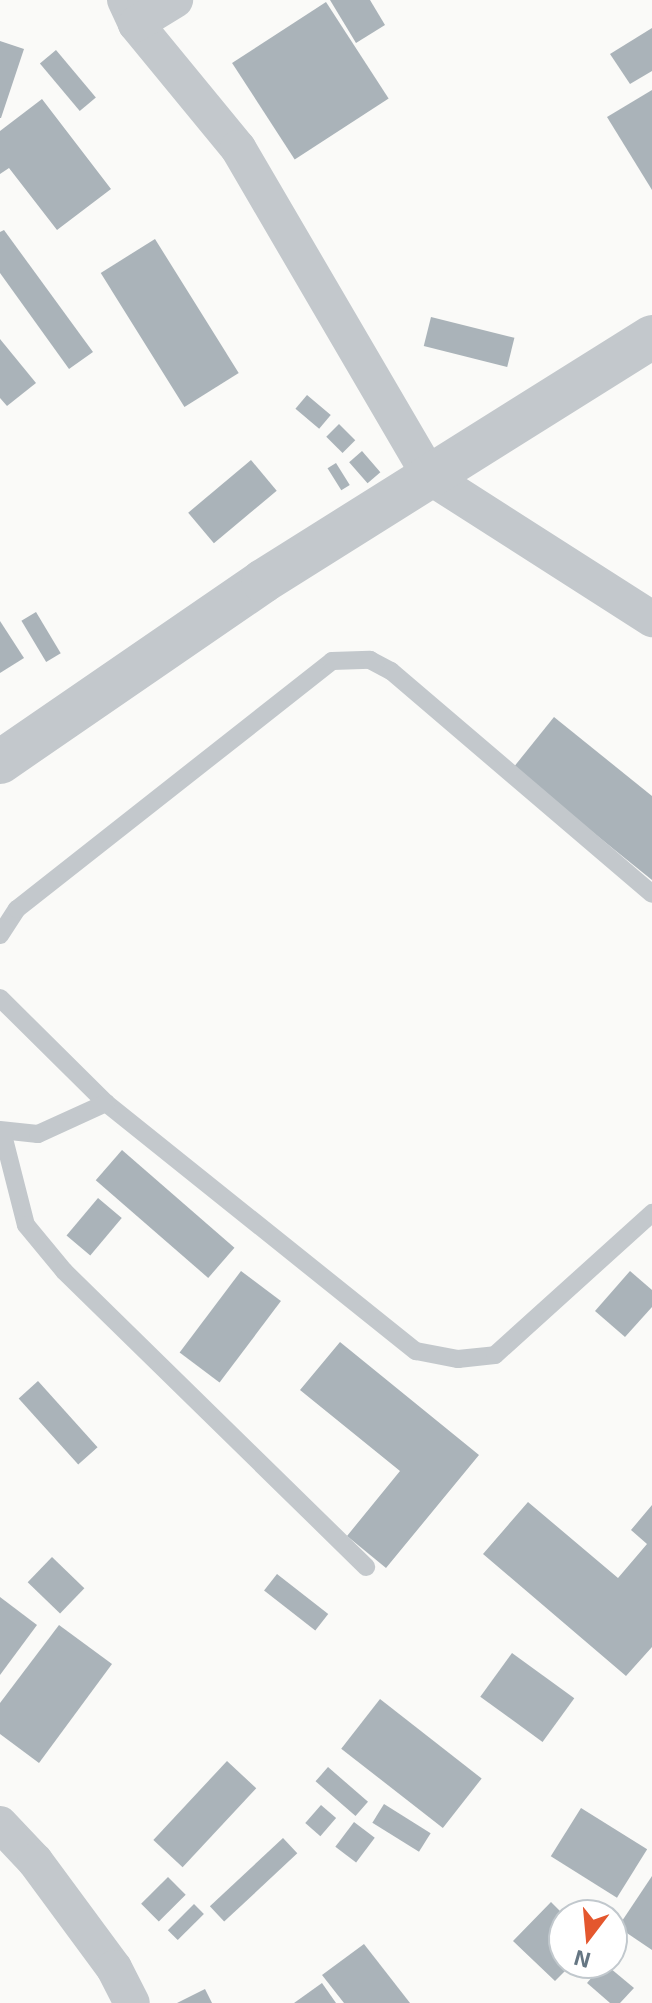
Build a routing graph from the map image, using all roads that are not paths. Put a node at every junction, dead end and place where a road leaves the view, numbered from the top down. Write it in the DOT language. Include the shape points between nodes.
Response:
graph roads {
  1 [pos="175,0"];
  2 [pos="130,12"];
  3 [pos="652,337"];
  4 [pos="430,477"];
  5 [pos="652,619"];
  6 [pos="0,762"];
  7 [pos="652,894"];
  8 [pos="0,935"];
  9 [pos="0,998"];
  10 [pos="106,1103"];
  11 [pos="1,1131"];
  12 [pos="652,1213"];
  13 [pos="366,1567"];
  14 [pos="0,1824"];
  15 [pos="132,2003"];
  1 -- 2 [label="street"];
  2 -- 4 [label="street" via="238,148"];
  3 -- 4 [label="street"];
  4 -- 5 [label="street"];
  4 -- 6 [label="street" via="263,581"];
  7 -- 8 [label="lane" via="391,671 370,660 332,661 17,909"];
  9 -- 10 [label="lane"];
  10 -- 11 [label="lane" via="38,1134"];
  10 -- 12 [label="lane" via="416,1351 458,1359 495,1355"];
  11 -- 13 [label="lane" via="26,1225 64,1271"];
  14 -- 15 [label="street" via="35,1861 114,1968"];
}
